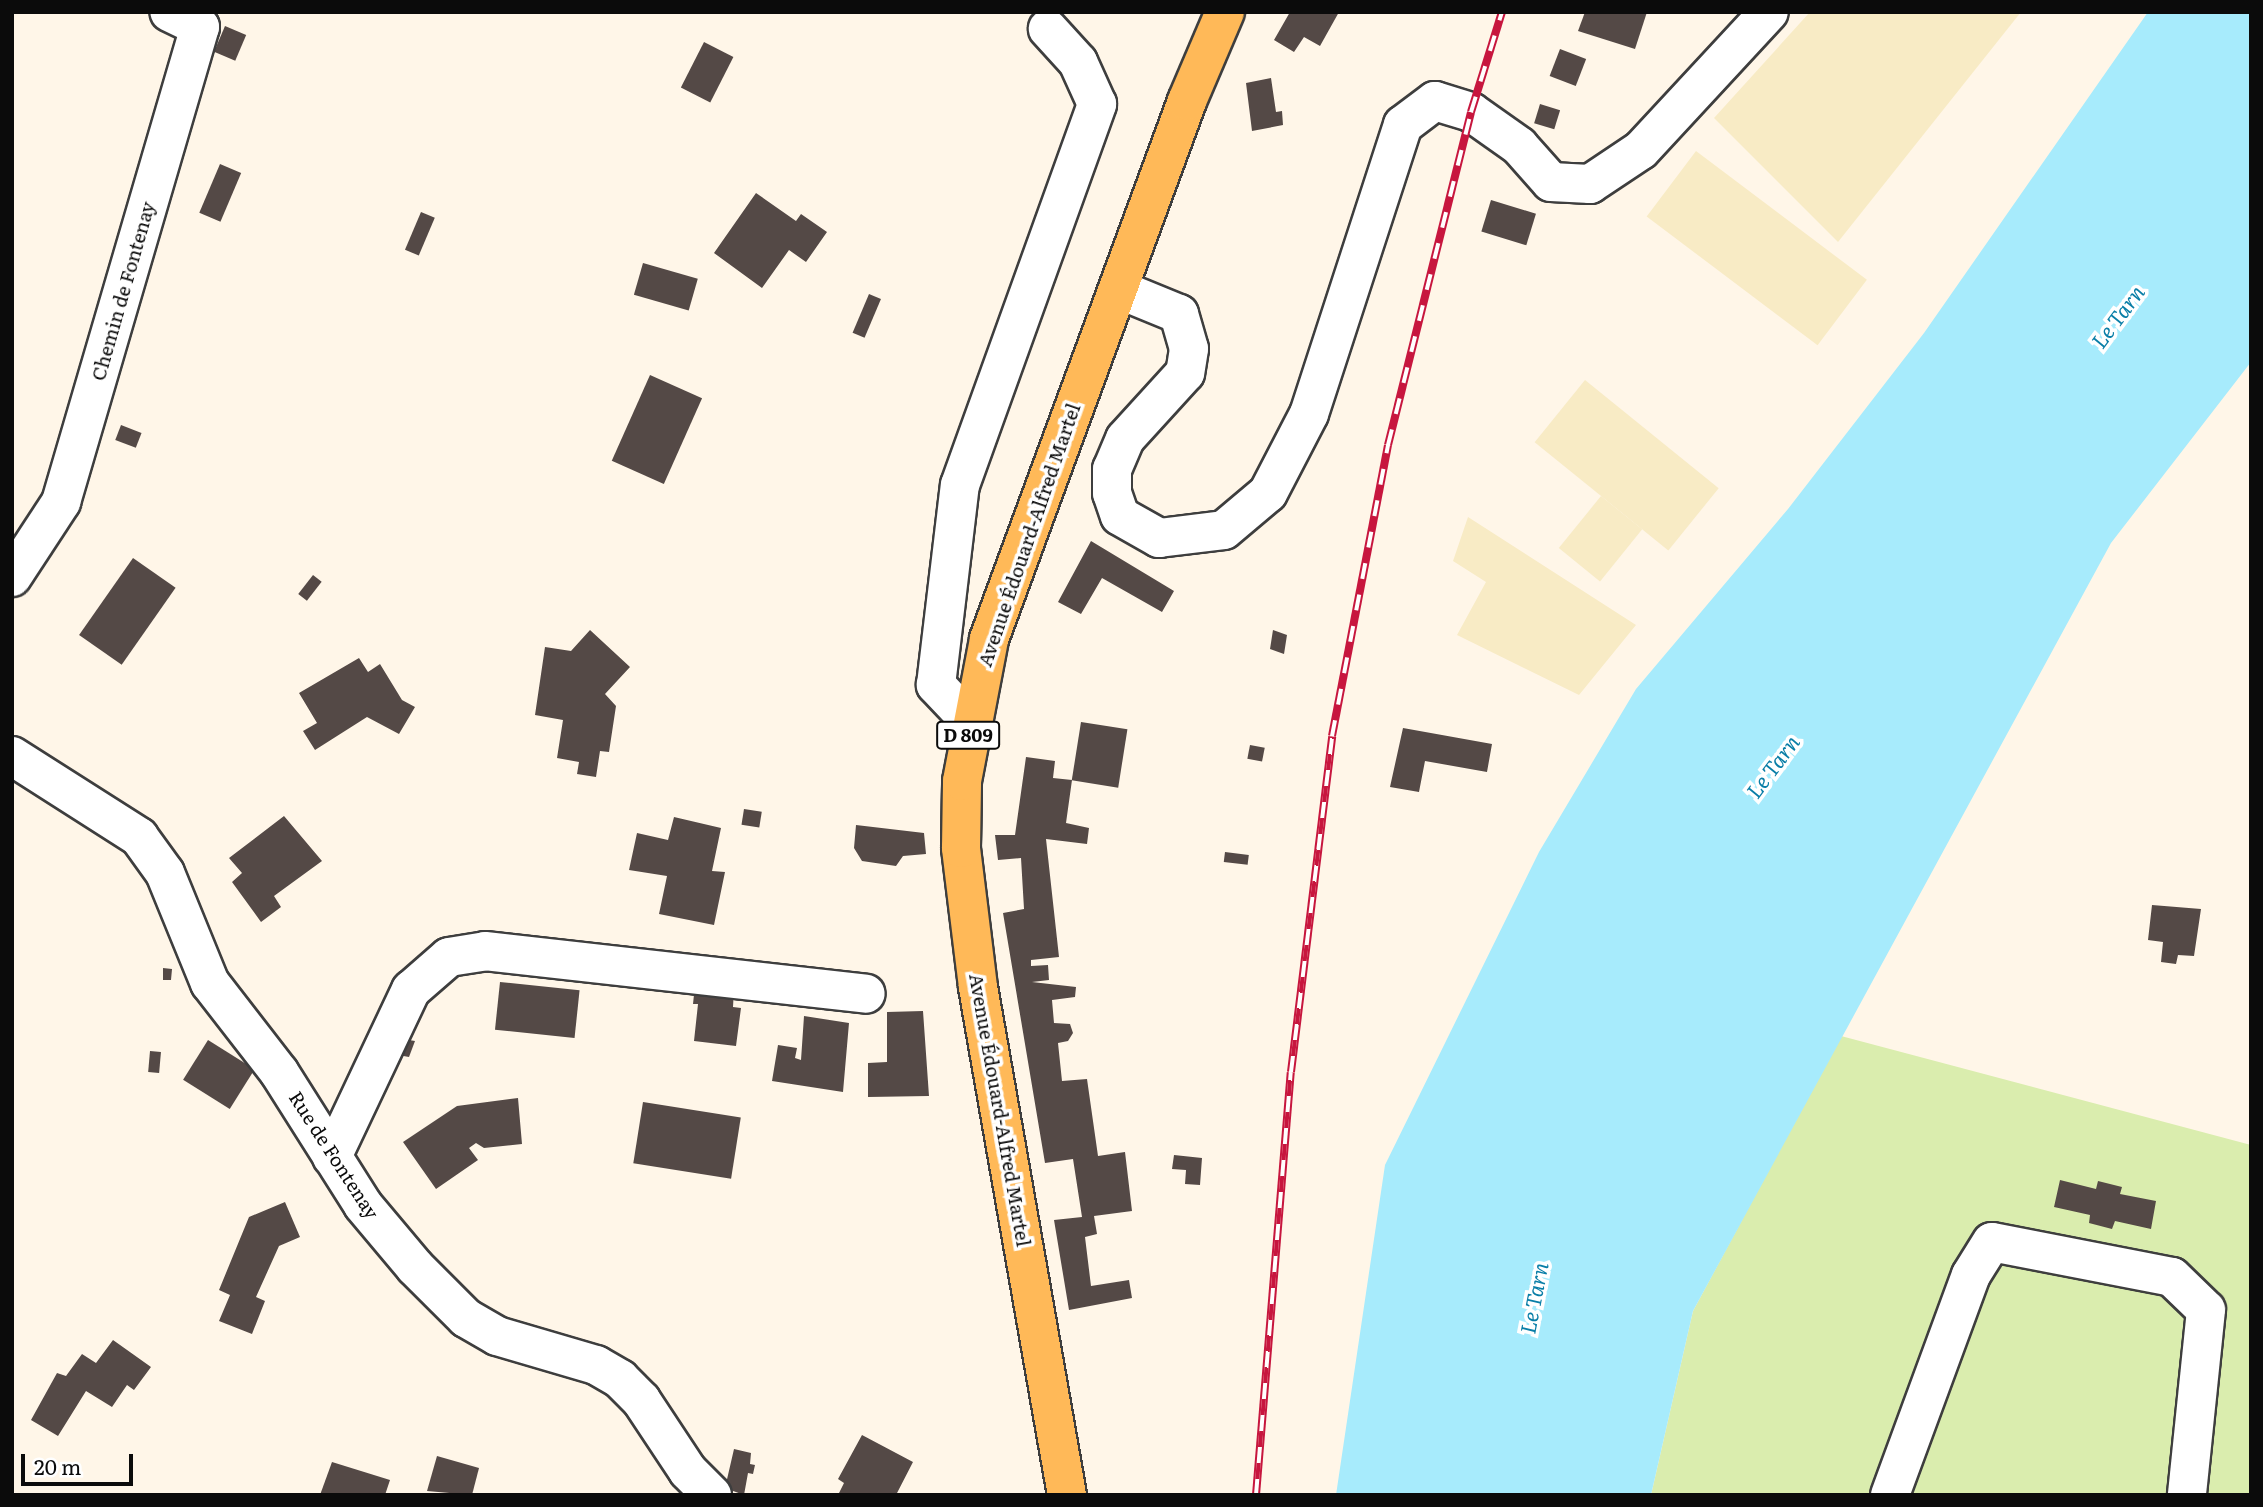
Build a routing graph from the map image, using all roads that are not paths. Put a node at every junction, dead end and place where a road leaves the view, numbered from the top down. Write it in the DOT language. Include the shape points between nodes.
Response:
graph roads {
  1 [pos="169,12"];
  2 [pos="1225,12"];
  3 [pos="1769,12"];
  4 [pos="1048,29"];
  5 [pos="1118,289"];
  6 [pos="12,577"];
  7 [pos="970,721"];
  8 [pos="12,756"];
  9 [pos="866,993"];
  10 [pos="332,1157"];
  11 [pos="712,1495"];
  12 [pos="1067,1495"];
  13 [pos="1890,1495"];
  14 [pos="2187,1495"];
  1 -- 6 [label="street, Chemin de Fontenay" via="200,27 61,502"];
  2 -- 5 [label="main road, Avenue Édouard-Alfred Martel / D 809"];
  3 -- 5 [label="street" via="1641,150 1590,184 1551,182 1519,146 1471,111 1435,101 1403,125 1309,414 1268,493 1224,530 1158,538 1120,516 1112,493 1112,469 1125,439 1185,373 1189,349 1179,314"];
  4 -- 7 [label="street" via="1078,62 1097,104 960,485 936,685"];
  5 -- 7 [label="main road, Avenue Édouard-Alfred Martel / D 809" via="993,626"];
  7 -- 12 [label="main road, Avenue Édouard-Alfred Martel / D 809" via="962,781 968,913"];
  8 -- 10 [label="street, Rue de Fontenay" via="139,837 164,873 210,983 279,1072"];
  9 -- 10 [label="street" via="485,951 449,957 411,990"];
  10 -- 11 [label="street, Rue de Fontenay" via="363,1205 466,1318 497,1336 596,1365 620,1379 641,1400 688,1471"];
  13 -- 14 [label="street" via="1971,1275 1992,1242 2172,1277 2206,1310"];
}
